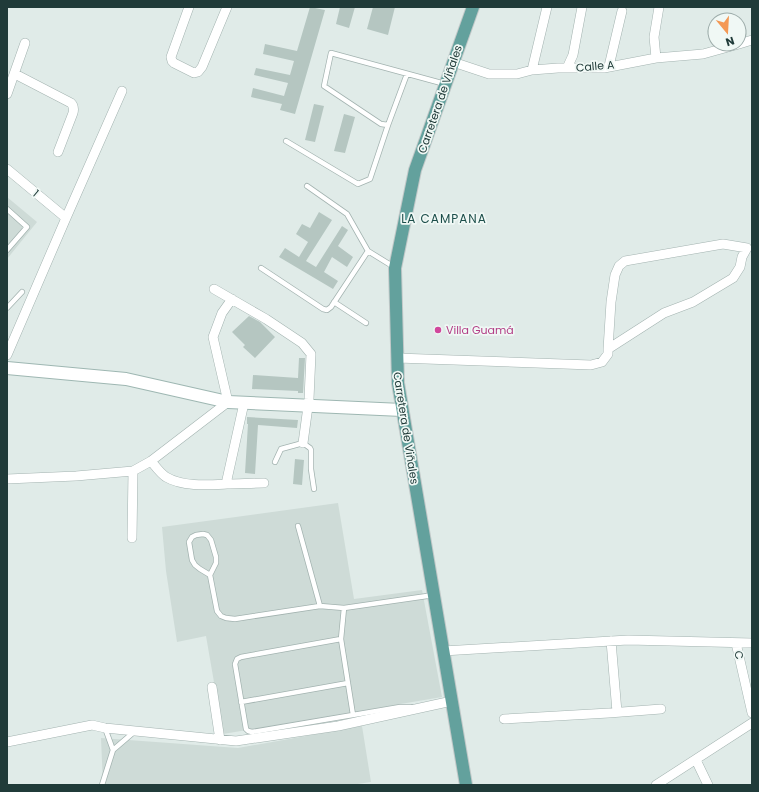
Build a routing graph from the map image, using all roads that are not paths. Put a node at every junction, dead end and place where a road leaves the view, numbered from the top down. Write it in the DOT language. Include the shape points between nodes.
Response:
graph roads {
  1 [pos="189,7"];
  2 [pos="227,7"];
  3 [pos="473,7"];
  4 [pos="547,7"];
  5 [pos="582,7"];
  6 [pos="659,7"];
  7 [pos="622,11"];
  8 [pos="25,43"];
  9 [pos="710,52"];
  10 [pos="656,58"];
  11 [pos="453,62"];
  12 [pos="609,66"];
  13 [pos="567,68"];
  14 [pos="532,70"];
  15 [pos="15,74"];
  16 [pos="407,74"];
  17 [pos="445,84"];
  18 [pos="122,91"];
  19 [pos="7,94"];
  20 [pos="388,125"];
  21 [pos="286,140"];
  22 [pos="58,152"];
  23 [pos="7,169"];
  24 [pos="307,186"];
  25 [pos="7,209"];
  26 [pos="66,218"];
  27 [pos="7,250"];
  28 [pos="368,251"];
  29 [pos="261,268"];
  30 [pos="395,268"];
  31 [pos="214,289"];
  32 [pos="22,292"];
  33 [pos="232,299"];
  34 [pos="334,302"];
  35 [pos="7,308"];
  36 [pos="366,323"];
  37 [pos="608,350"];
  38 [pos="7,355"];
  39 [pos="397,358"];
  40 [pos="7,368"];
  41 [pos="228,402"];
  42 [pos="244,402"];
  43 [pos="308,405"];
  44 [pos="402,410"];
  45 [pos="303,443"];
  46 [pos="151,461"];
  47 [pos="275,462"];
  48 [pos="132,471"];
  49 [pos="7,478"];
  50 [pos="264,483"];
  51 [pos="226,484"];
  52 [pos="314,489"];
  53 [pos="298,526"];
  54 [pos="132,538"];
  55 [pos="210,575"];
  56 [pos="434,595"];
  57 [pos="320,606"];
  58 [pos="344,608"];
  59 [pos="341,640"];
  60 [pos="611,641"];
  61 [pos="736,643"];
  62 [pos="752,643"];
  63 [pos="443,651"];
  64 [pos="348,683"];
  65 [pos="212,687"];
  66 [pos="452,701"];
  67 [pos="241,702"];
  68 [pos="417,708"];
  69 [pos="661,709"];
  70 [pos="617,712"];
  71 [pos="752,713"];
  72 [pos="353,715"];
  73 [pos="504,719"];
  74 [pos="752,723"];
  75 [pos="105,728"];
  76 [pos="135,730"];
  77 [pos="220,740"];
  78 [pos="7,742"];
  79 [pos="113,750"];
  80 [pos="696,760"];
  81 [pos="102,785"];
  82 [pos="466,785"];
  83 [pos="656,785"];
  84 [pos="708,785"];
  1 -- 2 [label="street" via="171,58 176,64 198,72"];
  3 -- 11 [label="main road, Carretera de Viñales"];
  4 -- 14 [label="street"];
  5 -- 13 [label="street" via="573,55"];
  6 -- 10 [label="street" via="654,37"];
  7 -- 12 [label="street"];
  8 -- 15 [label="street"];
  9 -- 10 [label="street, Calle A"];
  10 -- 12 [label="street, Calle A"];
  11 -- 14 [label="street, Calle A" via="489,74 517,74"];
  11 -- 17 [label="main road, Carretera de Viñales"];
  12 -- 13 [label="street, Calle A"];
  13 -- 14 [label="street, Calle A"];
  15 -- 19 [label="street"];
  15 -- 22 [label="street" via="73,105 74,110"];
  16 -- 17 [label="lane"];
  16 -- 20 [label="lane"];
  16 -- 20 [label="lane" via="331,53 324,86 381,124"];
  17 -- 30 [label="main road, Carretera de Viñales" via="415,170"];
  18 -- 26 [label="street"];
  20 -- 21 [label="lane" via="370,179 358,184"];
  23 -- 26 [label="street, 1"];
  24 -- 28 [label="lane" via="347,214"];
  25 -- 27 [label="lane" via="27,227"];
  26 -- 38 [label="street"];
  28 -- 30 [label="lane"];
  28 -- 34 [label="lane"];
  29 -- 34 [label="lane" via="325,310"];
  30 -- 39 [label="main road, Carretera de Viñales"];
  31 -- 33 [label="street"];
  32 -- 35 [label="lane"];
  33 -- 41 [label="street" via="222,313 213,337"];
  33 -- 43 [label="street" via="302,343 311,354"];
  34 -- 36 [label="lane"];
  37 -- 37 [label="street" via="664,313 693,302 733,278 747,248 723,244 625,261 615,275"];
  37 -- 39 [label="street" via="602,362 591,365"];
  39 -- 44 [label="main road, Carretera de Viñales"];
  40 -- 41 [label="street" via="126,379"];
  41 -- 42 [label="street"];
  41 -- 46 [label="street"];
  42 -- 43 [label="street"];
  42 -- 51 [label="street"];
  43 -- 44 [label="street"];
  43 -- 45 [label="street"];
  44 -- 56 [label="main road, Carretera de Viñales"];
  45 -- 47 [label="lane" via="281,449"];
  45 -- 52 [label="lane" via="311,450"];
  46 -- 48 [label="street"];
  46 -- 51 [label="street" via="159,471 172,480 192,485"];
  48 -- 49 [label="street"];
  48 -- 54 [label="street"];
  50 -- 51 [label="street"];
  53 -- 57 [label="lane"];
  55 -- 55 [label="lane" via="216,563 211,540 207,535 196,535 189,542 192,560"];
  55 -- 57 [label="lane" via="217,611 226,618 235,619"];
  56 -- 58 [label="lane"];
  56 -- 63 [label="main road, Carretera de Viñales"];
  57 -- 58 [label="lane"];
  58 -- 59 [label="lane"];
  59 -- 64 [label="lane"];
  59 -- 67 [label="lane" via="237,659 235,664"];
  60 -- 61 [label="street"];
  60 -- 63 [label="street"];
  60 -- 70 [label="street"];
  61 -- 62 [label="street"];
  61 -- 71 [label="street, C"];
  63 -- 66 [label="main road, Carretera de Viñales"];
  64 -- 67 [label="lane"];
  64 -- 72 [label="lane"];
  65 -- 77 [label="street"];
  66 -- 68 [label="street"];
  66 -- 82 [label="main road, Carretera de Viñales"];
  67 -- 72 [label="lane" via="246,729 252,732"];
  68 -- 72 [label="lane" via="400,707"];
  68 -- 77 [label="street" via="338,726 236,741"];
  69 -- 70 [label="street"];
  70 -- 73 [label="street"];
  74 -- 80 [label="street"];
  75 -- 76 [label="street"];
  75 -- 78 [label="street" via="92,725"];
  75 -- 79 [label="lane"];
  76 -- 77 [label="street"];
  76 -- 79 [label="lane"];
  79 -- 81 [label="lane"];
  80 -- 83 [label="street"];
  80 -- 84 [label="street"];
}
